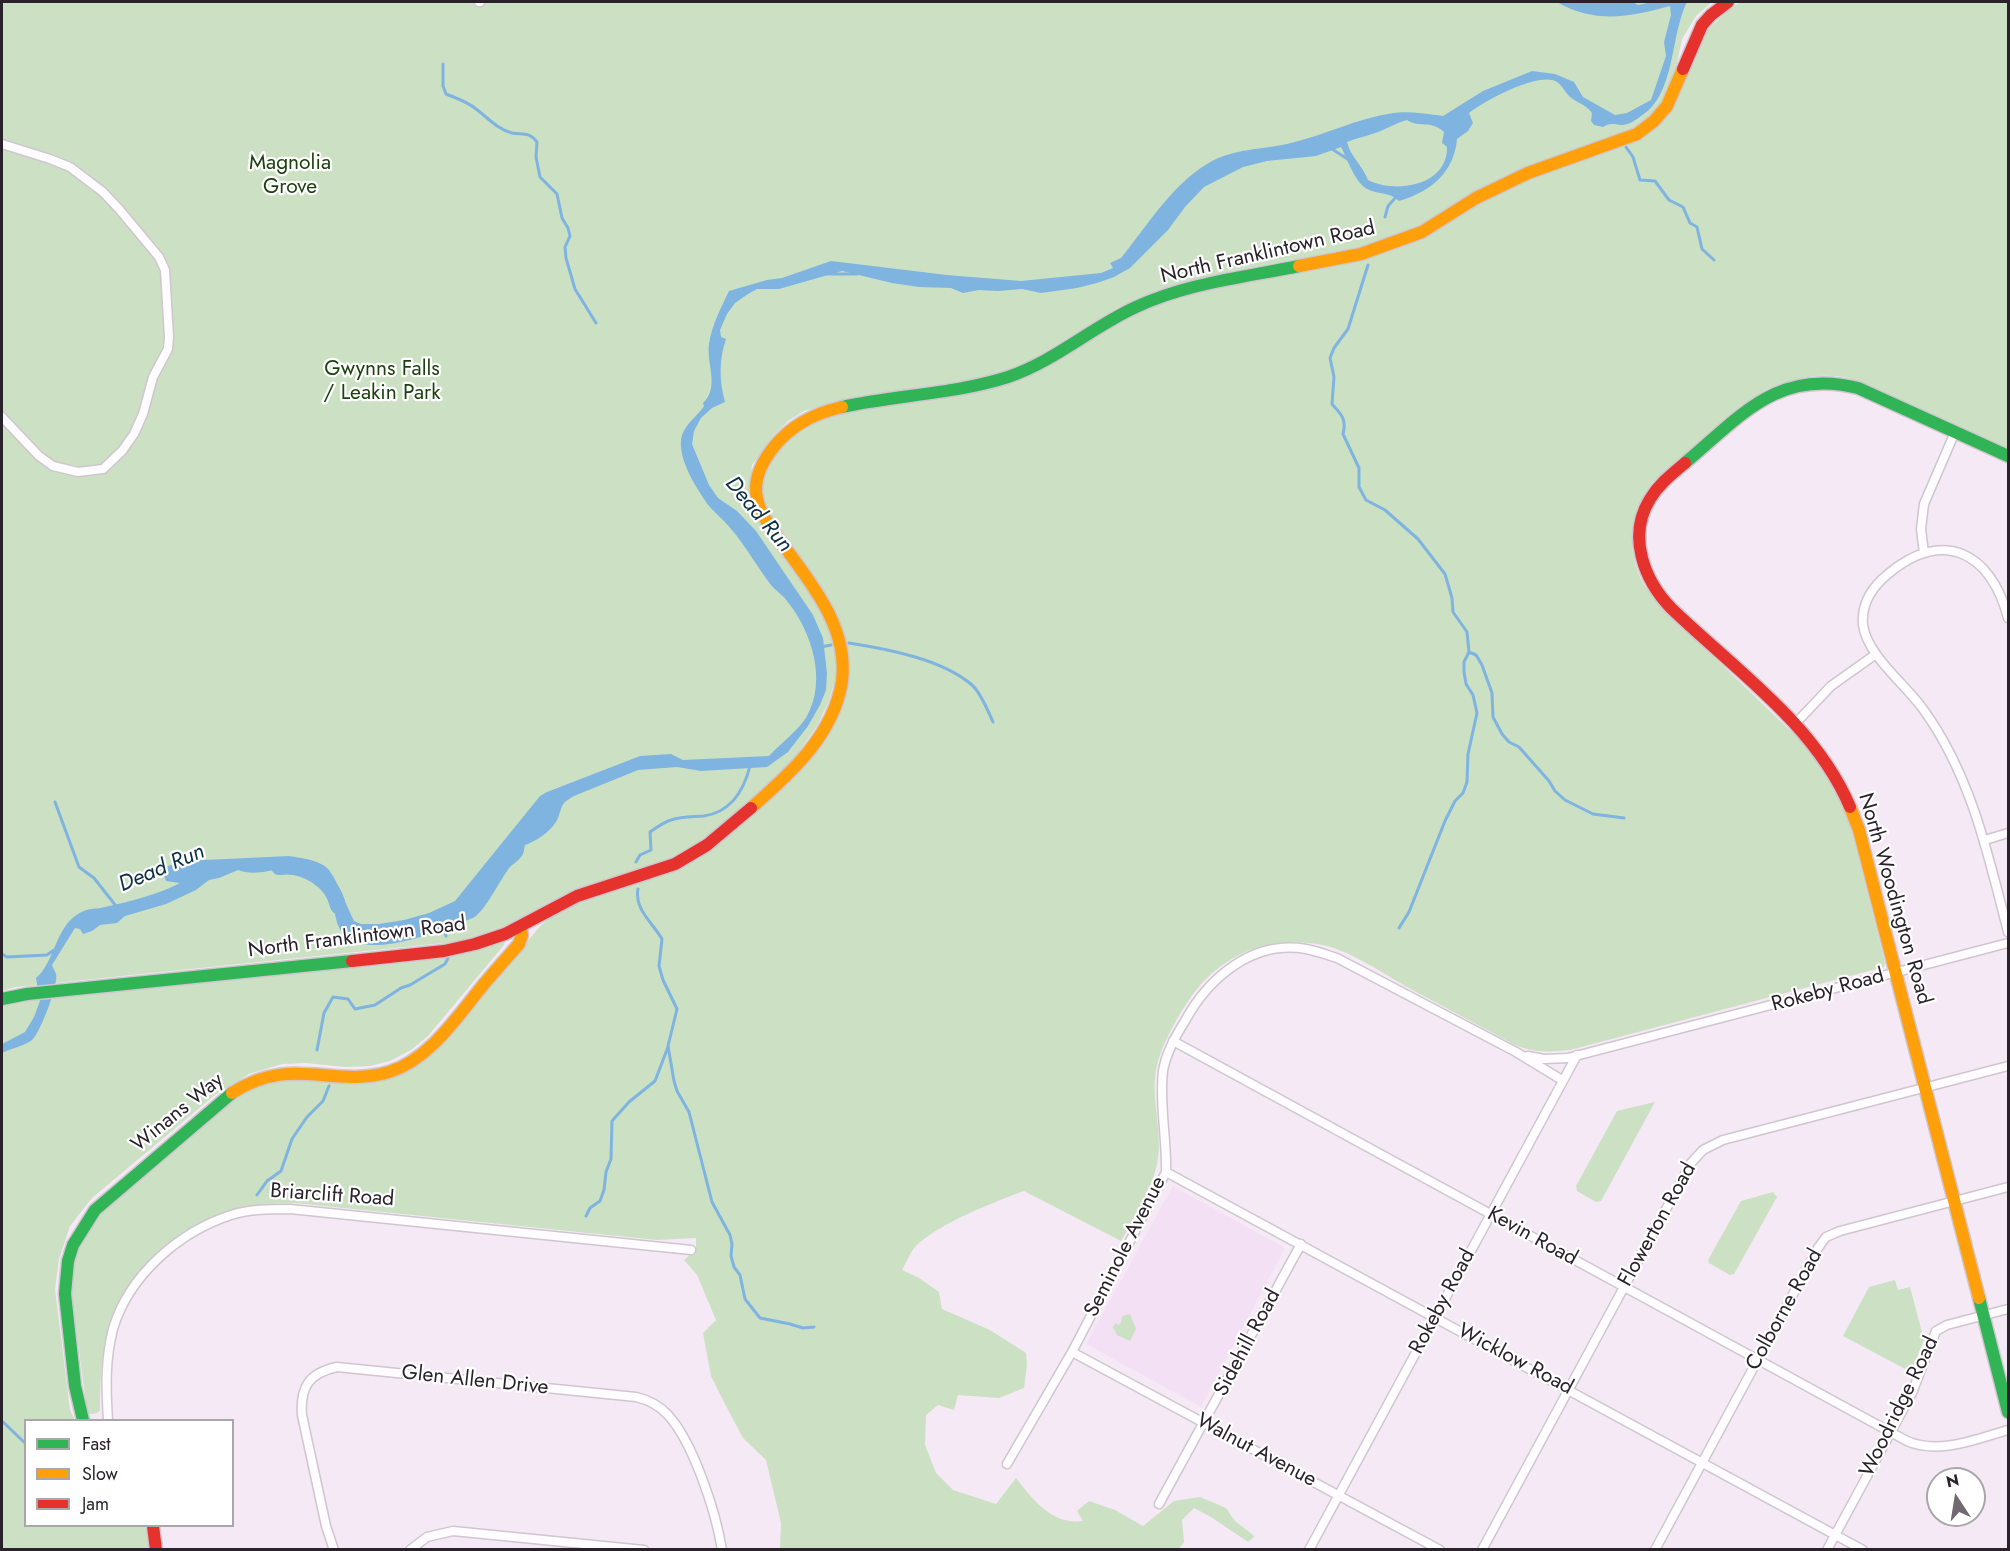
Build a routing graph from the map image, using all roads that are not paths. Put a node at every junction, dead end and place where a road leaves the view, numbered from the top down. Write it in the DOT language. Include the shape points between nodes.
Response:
graph roads {
  1 [pos="1728,2"];
  2 [pos="2,144"];
  3 [pos="2,417"];
  4 [pos="1955,432"];
  5 [pos="2008,456"];
  6 [pos="1924,553"];
  7 [pos="2008,618"];
  8 [pos="1876,654"];
  9 [pos="1794,725"];
  10 [pos="2008,833"];
  11 [pos="1985,840"];
  12 [pos="517,929"];
  13 [pos="2008,932"];
  14 [pos="2008,944"];
  15 [pos="1896,973"];
  16 [pos="2,999"];
  17 [pos="1173,1041"];
  18 [pos="1516,1052"];
  19 [pos="1577,1055"];
  20 [pos="2008,1066"];
  21 [pos="1562,1080"];
  22 [pos="1925,1088"];
  23 [pos="1166,1172"];
  24 [pos="2008,1187"];
  25 [pos="1954,1201"];
  26 [pos="1491,1214"];
  27 [pos="1301,1244"];
  28 [pos="691,1250"];
  29 [pos="1623,1287"];
  30 [pos="2008,1309"];
  31 [pos="1983,1315"];
  32 [pos="1435,1317"];
  33 [pos="1072,1352"];
  34 [pos="1757,1360"];
  35 [pos="1568,1389"];
  36 [pos="2008,1412"];
  37 [pos="82,1419"];
  38 [pos="108,1419"];
  39 [pos="1204,1424"];
  40 [pos="2008,1430"];
  41 [pos="1891,1433"];
  42 [pos="1702,1462"];
  43 [pos="1007,1464"];
  44 [pos="1339,1495"];
  45 [pos="1159,1504"];
  46 [pos="153,1527"];
  47 [pos="1835,1534"];
  48 [pos="537,1545"];
  49 [pos="156,1550"];
  50 [pos="334,1550"];
  51 [pos="410,1550"];
  52 [pos="644,1550"];
  53 [pos="722,1550"];
  54 [pos="1309,1550"];
  55 [pos="1440,1550"];
  56 [pos="1482,1550"];
  57 [pos="1655,1550"];
  58 [pos="1827,1550"];
  59 [pos="1863,1550"];
  1 -- 12 [label="street, North Franklintown Road" via="1702,25 1663,112 1650,127 1528,173 1476,198 1422,232 1361,254 1179,290 1121,314 1049,358 1009,377 841,407 796,426 764,462 756,495 764,517 827,610 838,637 841,683 827,723 789,775 731,827 692,855 651,874 573,898"];
  2 -- 3 [label="street" via="70,167 119,209 159,257 165,270 169,337 168,350 153,377 134,434 103,469 78,472 53,466"];
  4 -- 5 [label="street, North Woodington Road"];
  4 -- 6 [label="street" via="1924,504"];
  4 -- 9 [label="street, North Woodington Road" via="1858,388 1810,382 1783,389 1754,406 1653,493 1640,521 1640,554 1660,597"];
  6 -- 7 [label="street" via="1957,553 1981,566 1997,585"];
  6 -- 8 [label="street" via="1885,577 1866,600 1864,633"];
  8 -- 9 [label="street" via="1831,686"];
  8 -- 11 [label="street" via="1914,696 1942,738 1963,778"];
  9 -- 15 [label="street, North Woodington Road" via="1828,765 1849,801"];
  10 -- 11 [label="street"];
  11 -- 13 [label="street"];
  12 -- 16 [label="street, North Franklintown Road" via="444,951"];
  12 -- 37 [label="street, Winans Way" via="519,944 441,1035 408,1064 366,1076 275,1074 240,1087 94,1210 70,1250 63,1284"];
  14 -- 15 [label="street, Rokeby Road"];
  15 -- 19 [label="street, Rokeby Road"];
  15 -- 22 [label="street, North Woodington Road"];
  17 -- 18 [label="street, Seminole Avenue" via="1192,1008 1221,974 1247,957 1292,948 1337,958"];
  17 -- 23 [label="street, Seminole Avenue" via="1162,1085"];
  17 -- 26 [label="street, Kevin Road"];
  18 -- 19 [label="street, Rokeby Road" via="1545,1059"];
  18 -- 21 [label="street, Seminole Avenue"];
  19 -- 21 [label="street, Rokeby Road"];
  20 -- 22 [label="street, Flowerton Road"];
  21 -- 26 [label="street, Rokeby Road"];
  22 -- 25 [label="street, North Woodington Road"];
  22 -- 29 [label="street, Flowerton Road" via="1723,1140 1703,1150 1691,1163"];
  23 -- 27 [label="street, Wicklow Road"];
  23 -- 33 [label="street, Seminole Avenue"];
  24 -- 25 [label="street, Colborne Road"];
  25 -- 31 [label="street, North Woodington Road"];
  25 -- 34 [label="street, Colborne Road" via="1826,1237"];
  26 -- 29 [label="street, Kevin Road"];
  26 -- 32 [label="street, Rokeby Road"];
  27 -- 32 [label="street, Wicklow Road"];
  27 -- 39 [label="street, Sidehill Road"];
  28 -- 38 [label="street, Briarclift Road" via="290,1209 258,1209 233,1215 205,1225 167,1250 122,1308 108,1351"];
  29 -- 34 [label="street, Kevin Road"];
  29 -- 35 [label="street, Flowerton Road"];
  30 -- 31 [label="street, Woodridge Road"];
  31 -- 36 [label="street, North Woodington Road"];
  31 -- 41 [label="street, Woodridge Road" via="1936,1331 1912,1393"];
  32 -- 35 [label="street, Wicklow Road"];
  32 -- 44 [label="street, Rokeby Road"];
  33 -- 39 [label="street, Walnut Avenue"];
  33 -- 43 [label="street, Seminole Avenue"];
  34 -- 41 [label="street, Kevin Road"];
  34 -- 42 [label="street, Colborne Road"];
  35 -- 42 [label="street, Wicklow Road"];
  35 -- 56 [label="street, Flowerton Road"];
  39 -- 44 [label="street, Walnut Avenue"];
  39 -- 45 [label="street, Sidehill Road"];
  40 -- 41 [label="street, Kevin Road" via="1927,1447"];
  41 -- 47 [label="street, Woodridge Road"];
  42 -- 47 [label="street, Wicklow Road"];
  42 -- 57 [label="street, Colborne Road"];
  44 -- 54 [label="street, Rokeby Road"];
  44 -- 55 [label="street, Walnut Avenue"];
  46 -- 49 [label="street"];
  47 -- 58 [label="street, Woodridge Road"];
  47 -- 59 [label="street, Wicklow Road"];
  48 -- 51 [label="street" via="453,1531 427,1537"];
  48 -- 52 [label="street"];
  50 -- 53 [label="street, Glen Allen Drive" via="301,1404 313,1377 337,1366 650,1401 668,1415 685,1442 707,1492"];
}
